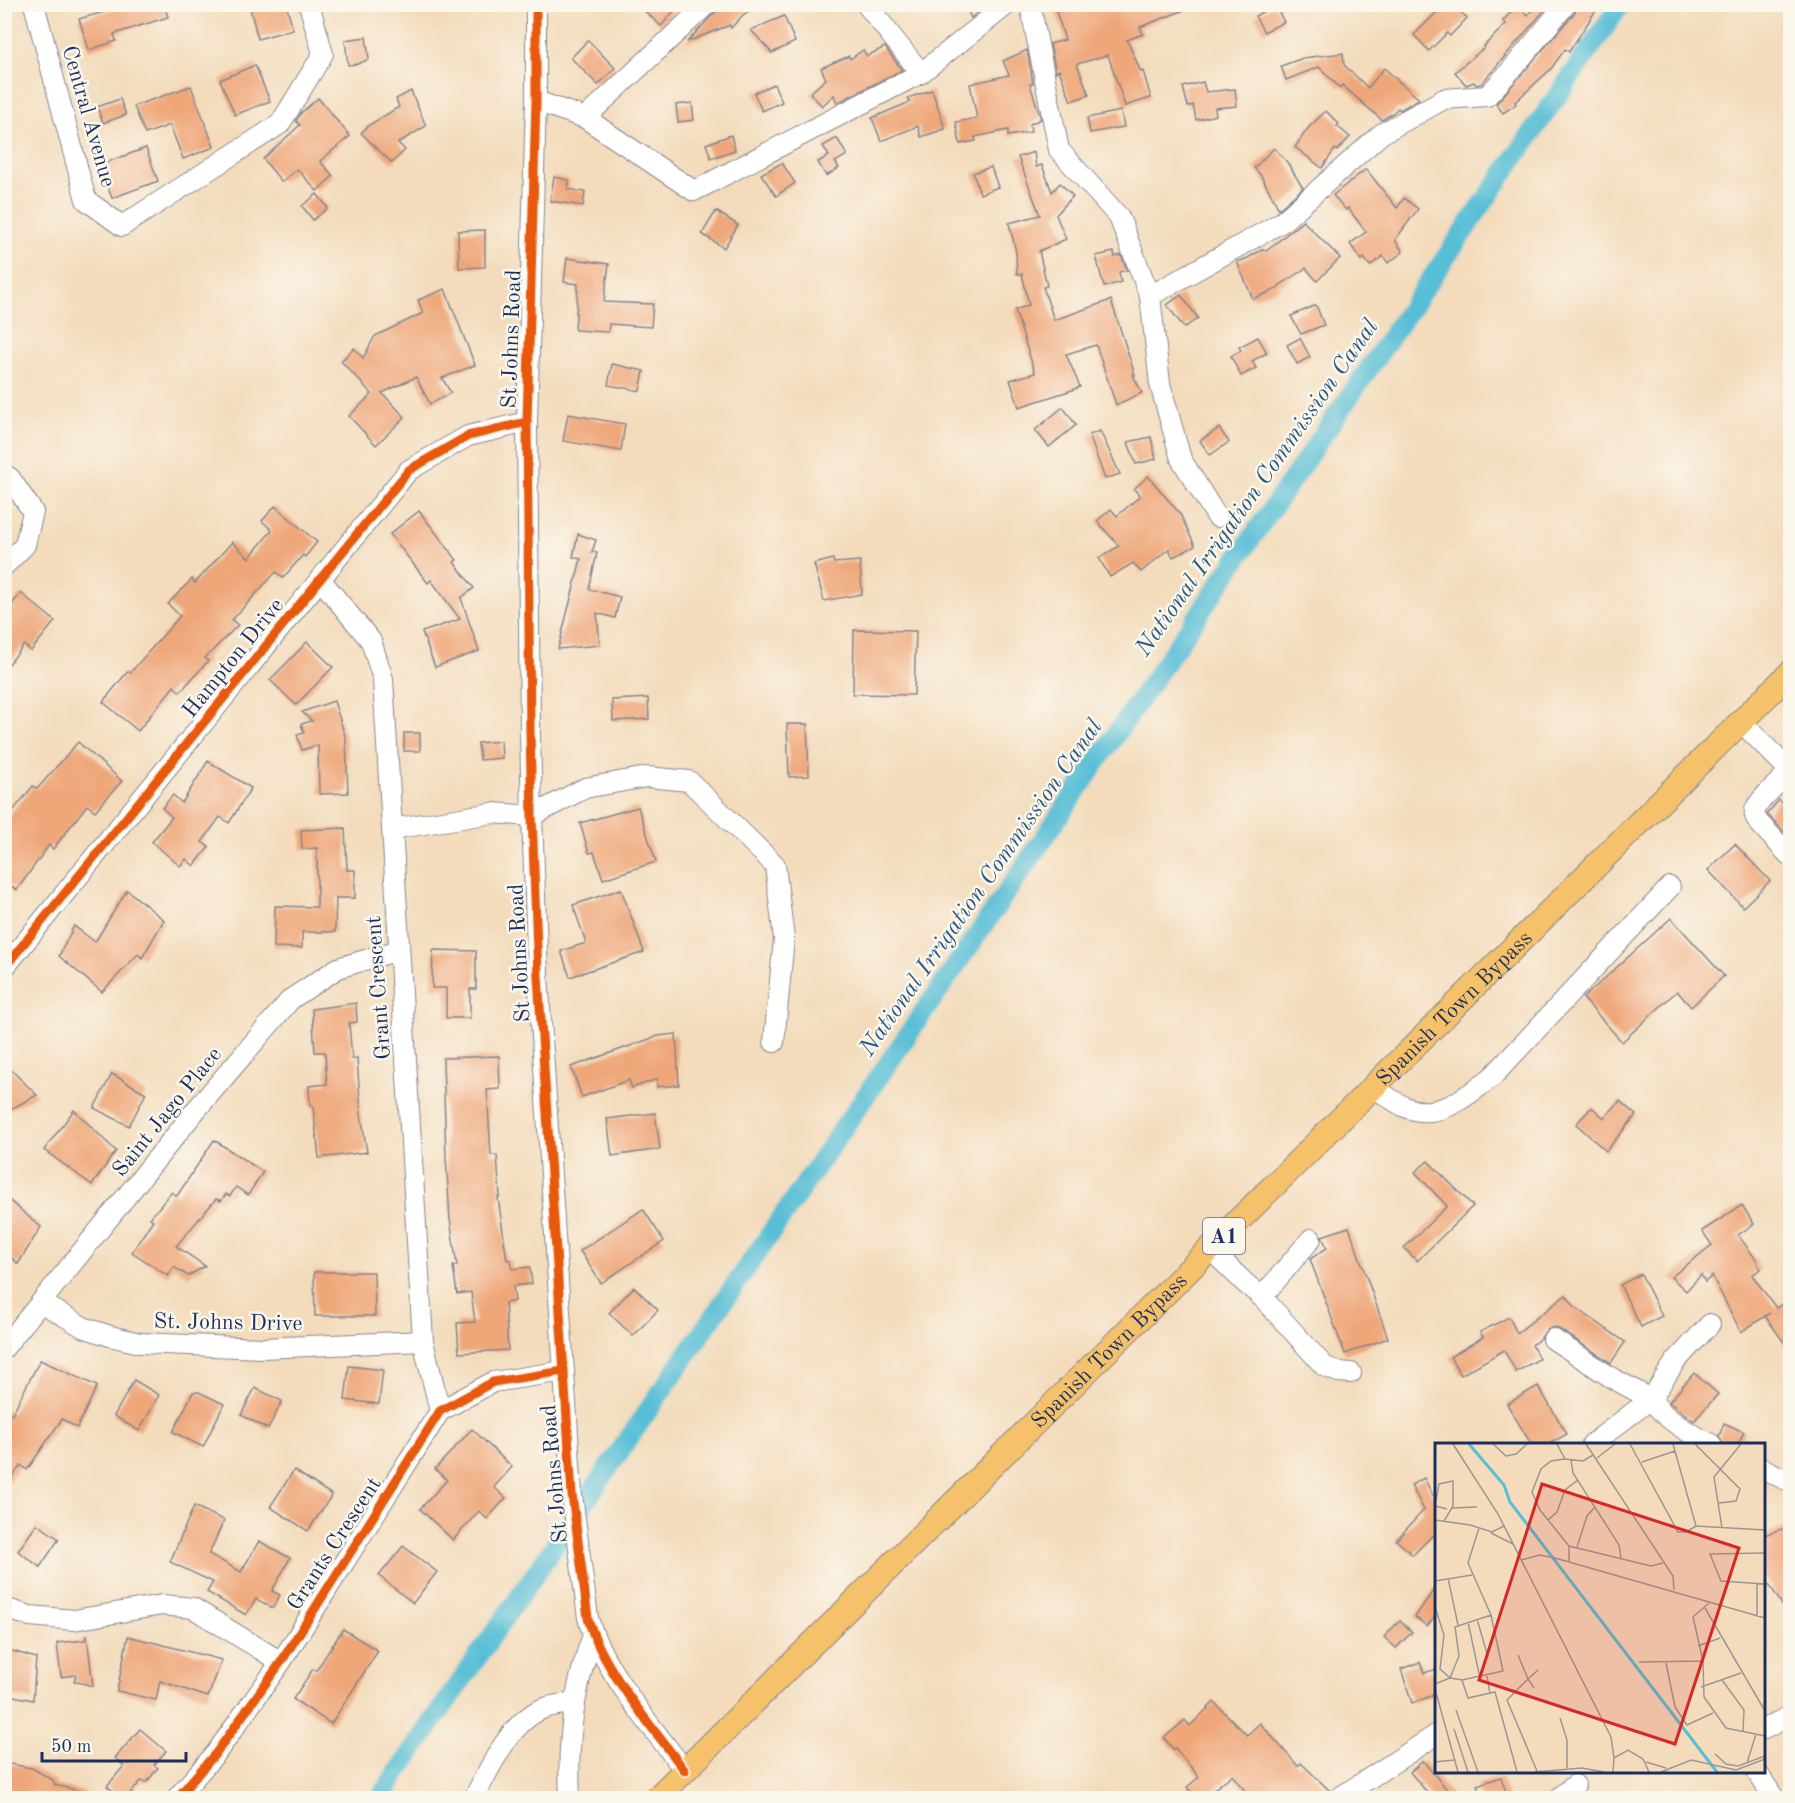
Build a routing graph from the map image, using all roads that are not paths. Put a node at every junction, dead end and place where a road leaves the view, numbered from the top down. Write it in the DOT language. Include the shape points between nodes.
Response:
graph roads {
  1 [pos="34,4"];
  2 [pos="309,4"];
  3 [pos="536,4"];
  4 [pos="707,4"];
  5 [pos="866,4"];
  6 [pos="1008,4"];
  7 [pos="1030,4"];
  8 [pos="1566,4"];
  9 [pos="921,73"];
  10 [pos="536,101"];
  11 [pos="585,118"];
  12 [pos="1150,296"];
  13 [pos="527,422"];
  14 [pos="4,474"];
  15 [pos="1217,517"];
  16 [pos="4,566"];
  17 [pos="320,579"];
  18 [pos="1791,673"];
  19 [pos="1741,722"];
  20 [pos="1790,771"];
  21 [pos="532,816"];
  22 [pos="392,829"];
  23 [pos="1791,856"];
  24 [pos="1670,888"];
  25 [pos="399,950"];
  26 [pos="4,968"];
  27 [pos="774,1041"];
  28 [pos="1373,1087"];
  29 [pos="1311,1239"];
  30 [pos="1210,1249"];
  31 [pos="1262,1297"];
  32 [pos="42,1303"];
  33 [pos="1710,1324"];
  34 [pos="1553,1339"];
  35 [pos="423,1341"];
  36 [pos="4,1348"];
  37 [pos="564,1371"];
  38 [pos="1351,1373"];
  39 [pos="1651,1399"];
  40 [pos="440,1412"];
  41 [pos="1593,1443"];
  42 [pos="1709,1443"];
  43 [pos="1765,1469"];
  44 [pos="1791,1482"];
  45 [pos="4,1608"];
  46 [pos="592,1635"];
  47 [pos="281,1662"];
  48 [pos="575,1702"];
  49 [pos="1791,1716"];
  50 [pos="1765,1729"];
  51 [pos="1435,1736"];
  52 [pos="685,1771"];
  53 [pos="1758,1773"];
  54 [pos="1575,1785"];
  55 [pos="177,1798"];
  56 [pos="474,1798"];
  57 [pos="570,1798"];
  58 [pos="657,1798"];
  59 [pos="1339,1798"];
  60 [pos="1559,1798"];
  61 [pos="1774,1798"];
  1 -- 2 [label="street, Central Avenue" via="86,200 122,226 280,124 323,54"];
  3 -- 10 [label="street, St Johns Road"];
  4 -- 11 [label="street"];
  5 -- 9 [label="street"];
  6 -- 9 [label="street"];
  7 -- 12 [label="street" via="1059,150 1119,217"];
  8 -- 12 [label="street" via="1487,96 1444,99 1381,134 1282,222"];
  9 -- 11 [label="street" via="694,191"];
  10 -- 11 [label="street"];
  10 -- 13 [label="street, St Johns Road"];
  12 -- 15 [label="street" via="1160,384 1181,459"];
  13 -- 17 [label="street, Hampton Drive" via="468,436 409,470"];
  13 -- 21 [label="street, St Johns Road"];
  14 -- 16 [label="street" via="33,512 25,545"];
  17 -- 22 [label="street, Grant Crescent" via="371,641 383,679"];
  17 -- 26 [label="street, Hampton Drive"];
  18 -- 19 [label="main road, Spanish Town Bypass / A1"];
  19 -- 20 [label="street"];
  19 -- 28 [label="main road, Spanish Town Bypass / A1"];
  20 -- 23 [label="street" via="1761,802 1755,818"];
  21 -- 22 [label="street" via="493,813"];
  21 -- 27 [label="street" via="585,788 647,777 689,781 775,865 784,939"];
  21 -- 37 [label="street, St Johns Road" via="538,976"];
  22 -- 25 [label="street, Grant Crescent"];
  24 -- 28 [label="street" via="1493,1076 1463,1099 1431,1112 1416,1110"];
  25 -- 32 [label="street, Saint Jago Place" via="338,968 291,999 196,1110"];
  25 -- 35 [label="street, Grant Crescent"];
  28 -- 30 [label="main road, Spanish Town Bypass / A1"];
  29 -- 31 [label="street"];
  30 -- 31 [label="street"];
  30 -- 52 [label="main road, Spanish Town Bypass / A1"];
  31 -- 38 [label="street" via="1324,1366"];
  32 -- 35 [label="street, St. Johns Drive" via="83,1327 140,1343 262,1348"];
  32 -- 36 [label="street, Saint Jago Place"];
  33 -- 39 [label="street" via="1676,1362"];
  34 -- 39 [label="street"];
  35 -- 40 [label="street, Grant Crescent"];
  37 -- 40 [label="street, Grants Crescent" via="493,1382"];
  37 -- 46 [label="street, St Johns Road" via="572,1495"];
  39 -- 41 [label="street"];
  39 -- 42 [label="street" via="1681,1429"];
  40 -- 47 [label="street, Grants Crescent"];
  43 -- 44 [label="street"];
  45 -- 47 [label="street" via="30,1616 74,1620 162,1605 194,1608"];
  46 -- 48 [label="street"];
  46 -- 52 [label="street, St Johns Road" via="631,1698"];
  47 -- 55 [label="street, Grants Crescent" via="216,1753"];
  48 -- 56 [label="street" via="543,1708 523,1721 498,1753"];
  48 -- 57 [label="street" via="568,1770"];
  49 -- 50 [label="street"];
  51 -- 59 [label="street"];
  52 -- 58 [label="main road, Spanish Town Bypass / A1"];
  53 -- 61 [label="street"];
  54 -- 60 [label="street"];
}
